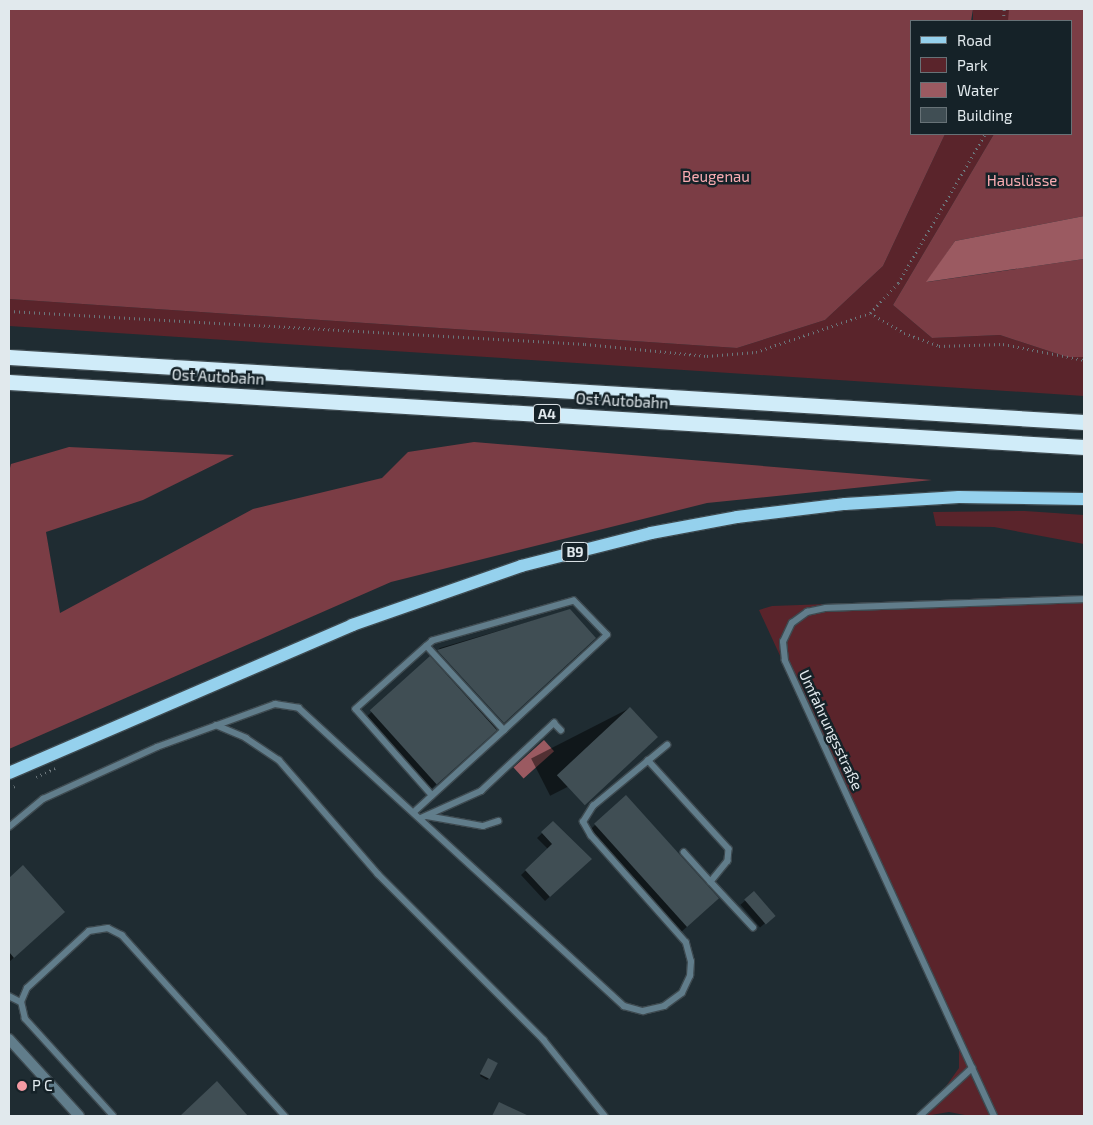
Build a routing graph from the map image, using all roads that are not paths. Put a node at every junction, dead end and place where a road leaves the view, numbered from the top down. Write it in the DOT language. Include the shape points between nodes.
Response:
graph roads {
  1 [pos="9,357"];
  2 [pos="9,382"];
  3 [pos="1084,422"];
  4 [pos="1084,447"];
  5 [pos="1084,499"];
  6 [pos="1084,599"];
  7 [pos="427,646"];
  8 [pos="216,725"];
  9 [pos="504,730"];
  10 [pos="561,730"];
  11 [pos="667,745"];
  12 [pos="648,760"];
  13 [pos="9,773"];
  14 [pos="432,795"];
  15 [pos="414,812"];
  16 [pos="424,817"];
  17 [pos="498,821"];
  18 [pos="9,827"];
  19 [pos="684,852"];
  20 [pos="711,882"];
  21 [pos="753,927"];
  22 [pos="9,996"];
  23 [pos="21,1002"];
  24 [pos="9,1039"];
  25 [pos="972,1068"];
  26 [pos="78,1116"];
  27 [pos="113,1116"];
  28 [pos="285,1116"];
  29 [pos="604,1116"];
  30 [pos="920,1116"];
  31 [pos="994,1116"];
  1 -- 3 [label="highway, Ost Autobahn / A4"];
  2 -- 4 [label="highway, Ost Autobahn / A4"];
  5 -- 13 [label="main road, B9" via="959,497 844,504 737,517 651,533 521,566 352,625"];
  6 -- 25 [label="lane, Umfahrungsstraße" via="826,608 807,612 792,622 783,642 785,661"];
  7 -- 9 [label="lane"];
  7 -- 9 [label="lane" via="433,641 574,601 607,635"];
  7 -- 14 [label="lane" via="356,709"];
  8 -- 15 [label="lane" via="275,704 300,708"];
  8 -- 18 [label="lane" via="158,747 44,799"];
  8 -- 29 [label="lane" via="252,742 279,760 378,874 544,1040"];
  9 -- 14 [label="lane"];
  10 -- 16 [label="lane" via="554,723 481,791"];
  11 -- 12 [label="lane"];
  12 -- 16 [label="lane" via="593,806 583,822 591,836 686,943 691,962 690,976 682,992 664,1006 643,1011 624,1006"];
  12 -- 20 [label="lane" via="729,849 728,861"];
  14 -- 15 [label="lane"];
  15 -- 16 [label="lane"];
  16 -- 17 [label="lane" via="483,826"];
  19 -- 20 [label="lane"];
  20 -- 21 [label="lane"];
  22 -- 23 [label="lane"];
  23 -- 27 [label="lane" via="25,1019"];
  23 -- 28 [label="lane" via="27,988 89,931 108,928 122,935"];
  24 -- 26 [label="street"];
  25 -- 30 [label="lane"];
  25 -- 31 [label="lane, Umfahrungsstraße"];
}
